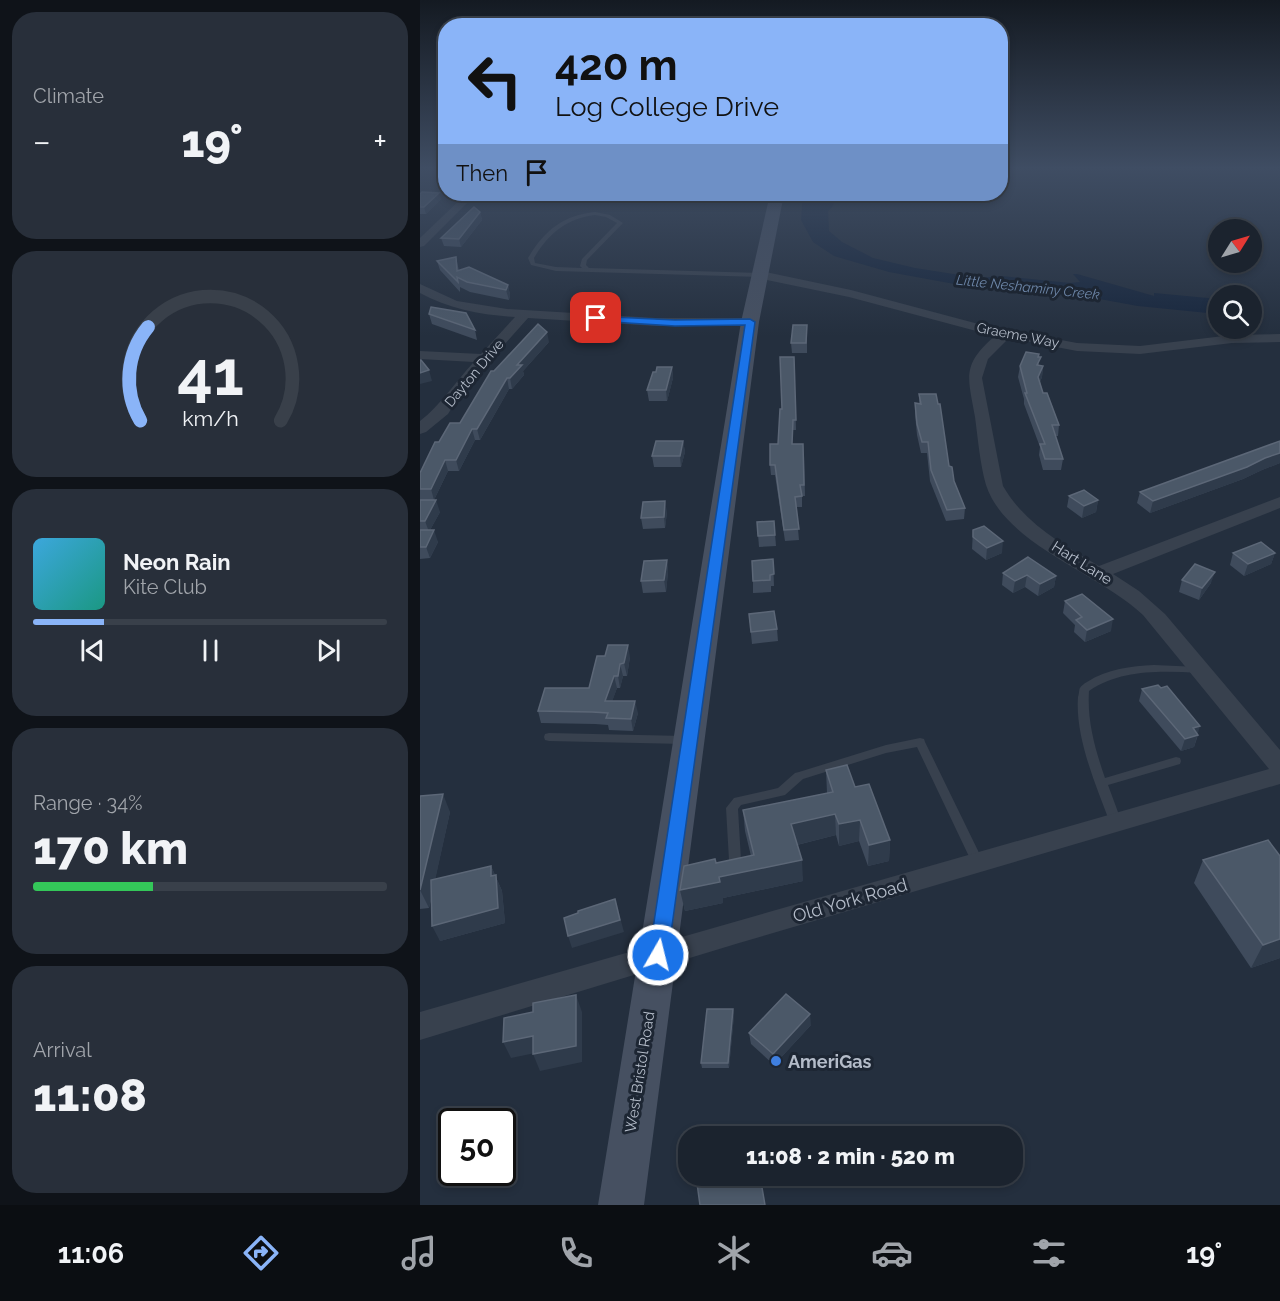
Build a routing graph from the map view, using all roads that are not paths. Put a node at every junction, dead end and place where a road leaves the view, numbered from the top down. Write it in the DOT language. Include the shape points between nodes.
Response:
graph roads {
  1 [pos="441,223"];
  2 [pos="561,223"];
  3 [pos="620,223"];
  4 [pos="771,223"];
  5 [pos="420,244"];
  6 [pos="587,269"];
  7 [pos="761,275"];
  8 [pos="420,288"];
  9 [pos="526,313"];
  10 [pos="750,322"];
  11 [pos="1006,334"];
  12 [pos="1280,338"];
  13 [pos="420,355"];
  14 [pos="485,358"];
  15 [pos="420,429"];
  16 [pos="1280,502"];
  17 [pos="1098,573"];
  18 [pos="1201,670"];
  19 [pos="549,737"];
  20 [pos="690,740"];
  21 [pos="1176,761"];
  22 [pos="1280,766"];
  23 [pos="1280,776"];
  24 [pos="1101,783"];
  25 [pos="1116,823"];
  26 [pos="735,860"];
  27 [pos="978,863"];
  28 [pos="658,955"];
  29 [pos="420,1026"];
  30 [pos="621,1205"];
  1 -- 5 [label="street"];
  2 -- 6 [label="lane" via="539,244 532,264"];
  3 -- 6 [label="lane" via="584,260"];
  4 -- 7 [label="main road, West Bristol Road"];
  6 -- 7 [label="lane"];
  7 -- 10 [label="main road, West Bristol Road"];
  7 -- 11 [label="street, Graeme Way"];
  8 -- 9 [label="street" via="465,307"];
  9 -- 10 [label="street" via="675,323"];
  9 -- 14 [label="street, Dayton Drive"];
  10 -- 20 [label="main road, West Bristol Road"];
  11 -- 12 [label="street, Graeme Way" via="1077,347 1124,350"];
  11 -- 17 [label="street, Hart Lane" via="988,350 975,371 995,486 1011,513 1023,524"];
  13 -- 14 [label="street"];
  14 -- 15 [label="street, Dayton Drive" via="442,411"];
  16 -- 17 [label="street"];
  17 -- 18 [label="street, Hart Lane" via="1142,603"];
  18 -- 22 [label="street, Hart Lane"];
  18 -- 24 [label="lane" via="1162,667 1113,674 1084,689 1086,724"];
  19 -- 20 [label="lane"];
  20 -- 28 [label="main road, West Bristol Road"];
  21 -- 24 [label="lane"];
  23 -- 25 [label="street, Old York Road"];
  24 -- 25 [label="lane"];
  25 -- 27 [label="street, Old York Road"];
  26 -- 27 [label="lane" via="732,808 738,801 781,792 799,776 920,742"];
  27 -- 28 [label="street, Old York Road"];
  28 -- 29 [label="street, Old York Road"];
  28 -- 30 [label="main road, West Bristol Road"];
}
